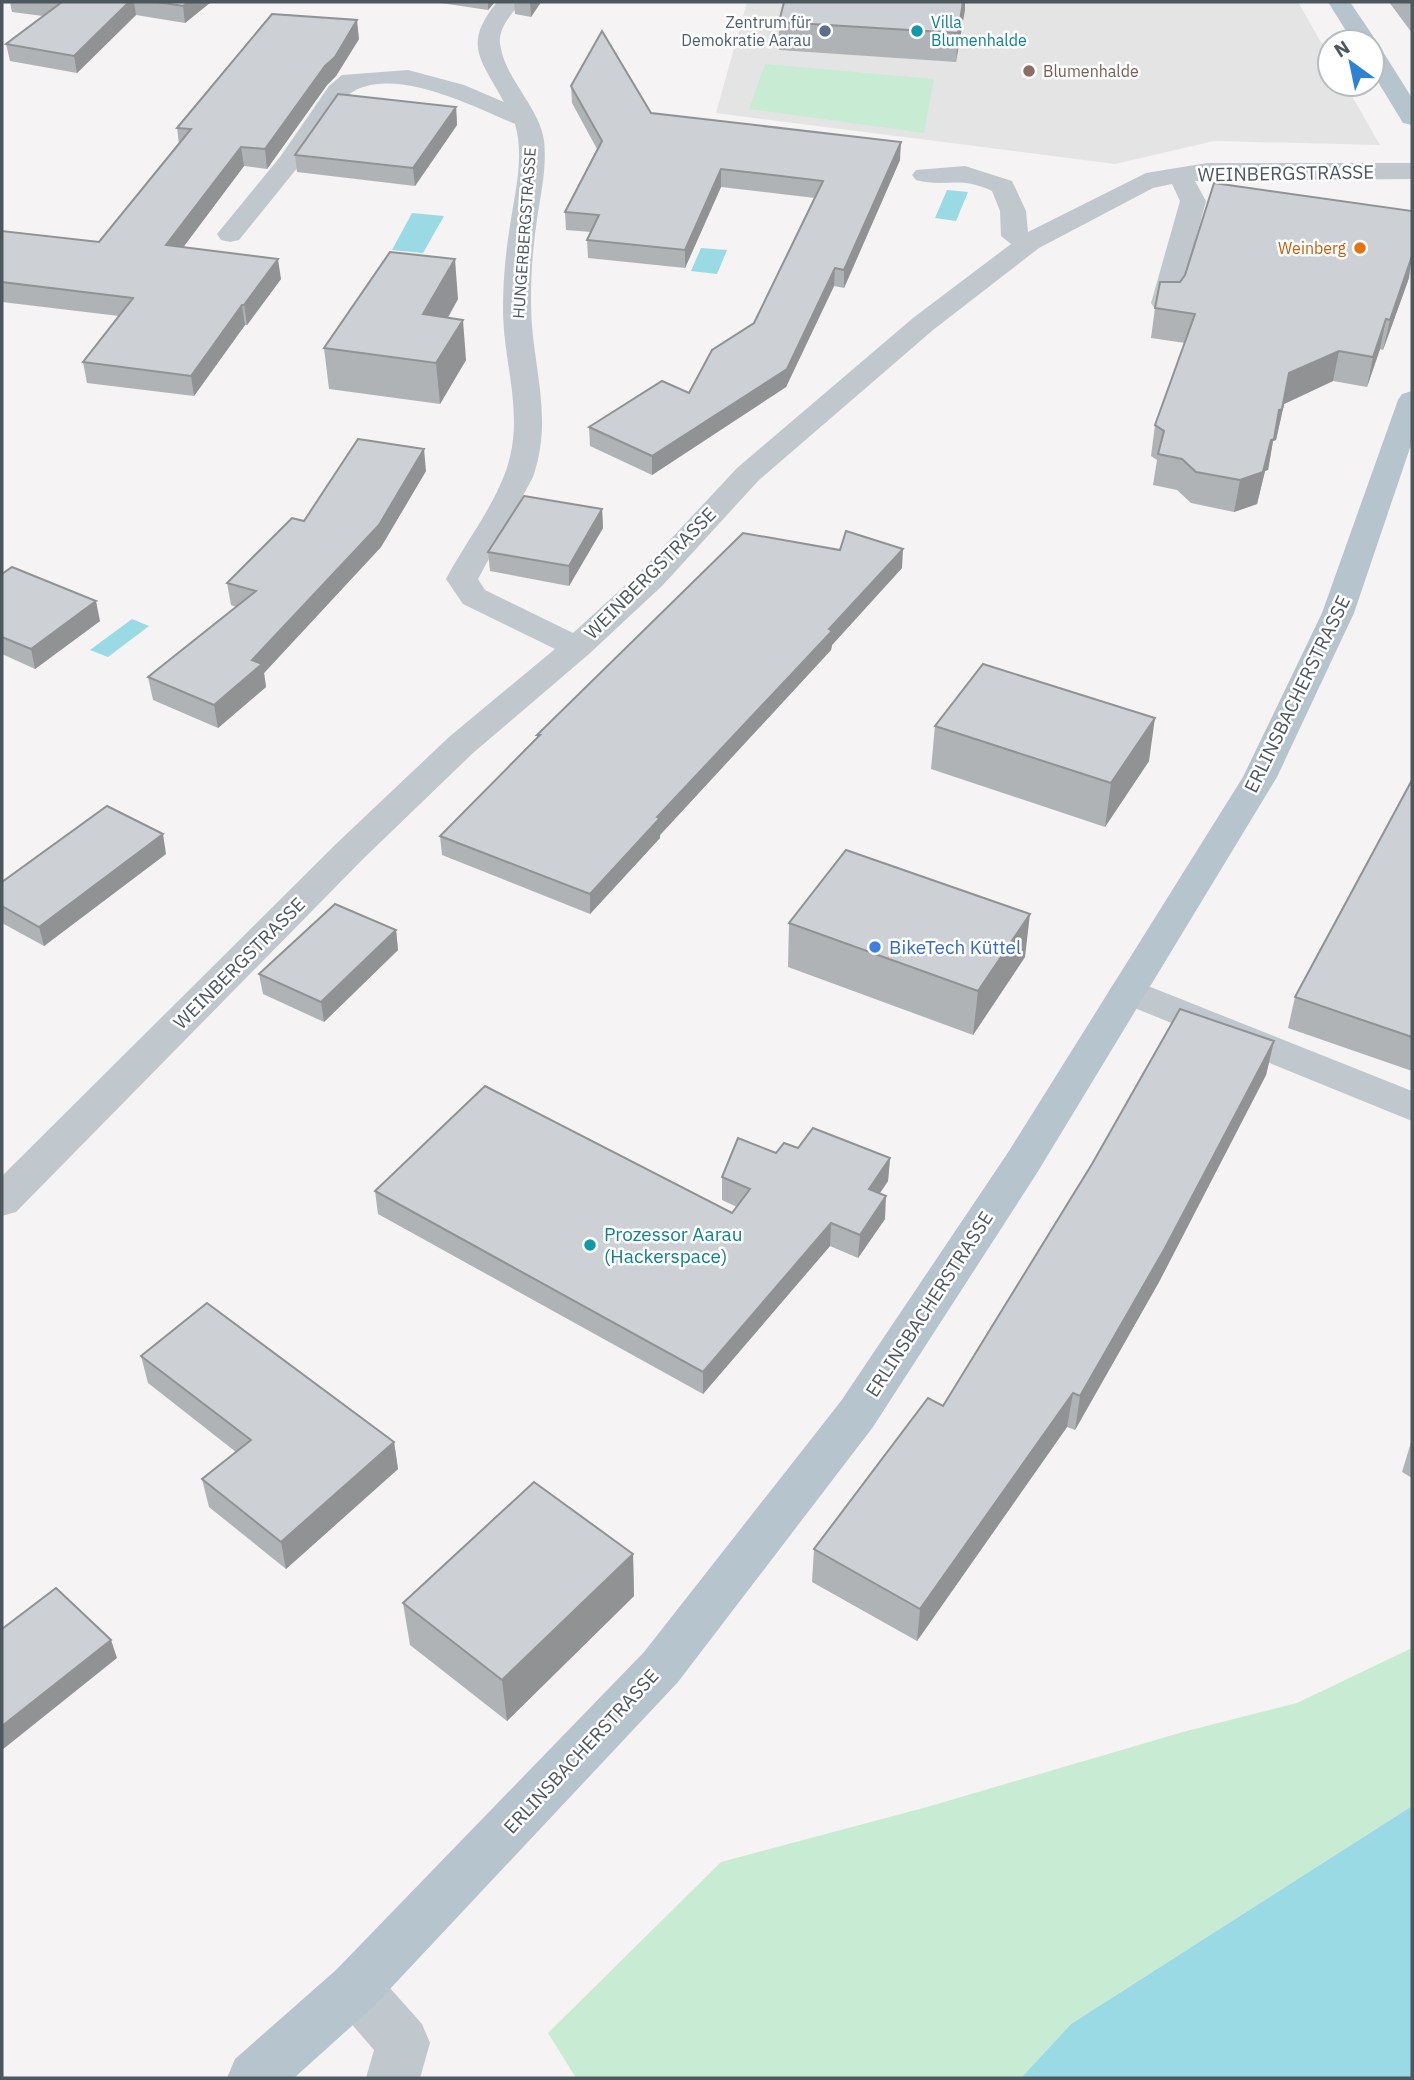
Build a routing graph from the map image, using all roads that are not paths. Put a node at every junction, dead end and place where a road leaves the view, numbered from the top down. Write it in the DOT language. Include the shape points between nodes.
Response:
graph roads {
  1 [pos="509,2"];
  2 [pos="1339,2"];
  3 [pos="1356,28"];
  4 [pos="1386,75"];
  5 [pos="1412,118"];
  6 [pos="526,120"];
  7 [pos="1412,171"];
  8 [pos="925,175"];
  9 [pos="1180,176"];
  10 [pos="230,234"];
  11 [pos="1030,242"];
  12 [pos="1165,303"];
  13 [pos="1412,400"];
  14 [pos="577,647"];
  15 [pos="1128,991"];
  16 [pos="1412,1107"];
  17 [pos="2,1201"];
  18 [pos="355,1988"];
  19 [pos="254,2078"];
  20 [pos="393,2078"];
  1 -- 6 [label="street, HUNGERBERGSTRASSE" via="489,32 487,46"];
  2 -- 3 [label="main road"];
  4 -- 5 [label="main road"];
  6 -- 10 [label="street" via="455,90 408,77 351,80"];
  6 -- 14 [label="street, HUNGERBERGSTRASSE" via="531,138 530,178 516,311 528,441 513,488 462,579 474,597"];
  7 -- 9 [label="street, WEINBERGSTRASSE" via="1207,171"];
  8 -- 11 [label="street" via="960,171 984,176 1003,187 1013,211 1014,236"];
  9 -- 11 [label="street, WEINBERGSTRASSE" via="1146,181"];
  9 -- 12 [label="street" via="1193,201"];
  11 -- 14 [label="street, WEINBERGSTRASSE" via="923,324 748,474 652,578"];
  13 -- 15 [label="main road, ERLINSBACHERSTRASSE" via="1338,614 1260,777"];
  14 -- 17 [label="street, WEINBERGSTRASSE" via="461,745 350,851"];
  15 -- 16 [label="street"];
  15 -- 18 [label="main road, ERLINSBACHERSTRASSE" via="1023,1162 879,1380 787,1505 661,1667"];
  18 -- 19 [label="main road, ERLINSBACHERSTRASSE"];
  18 -- 20 [label="street" via="403,2043"];
}
